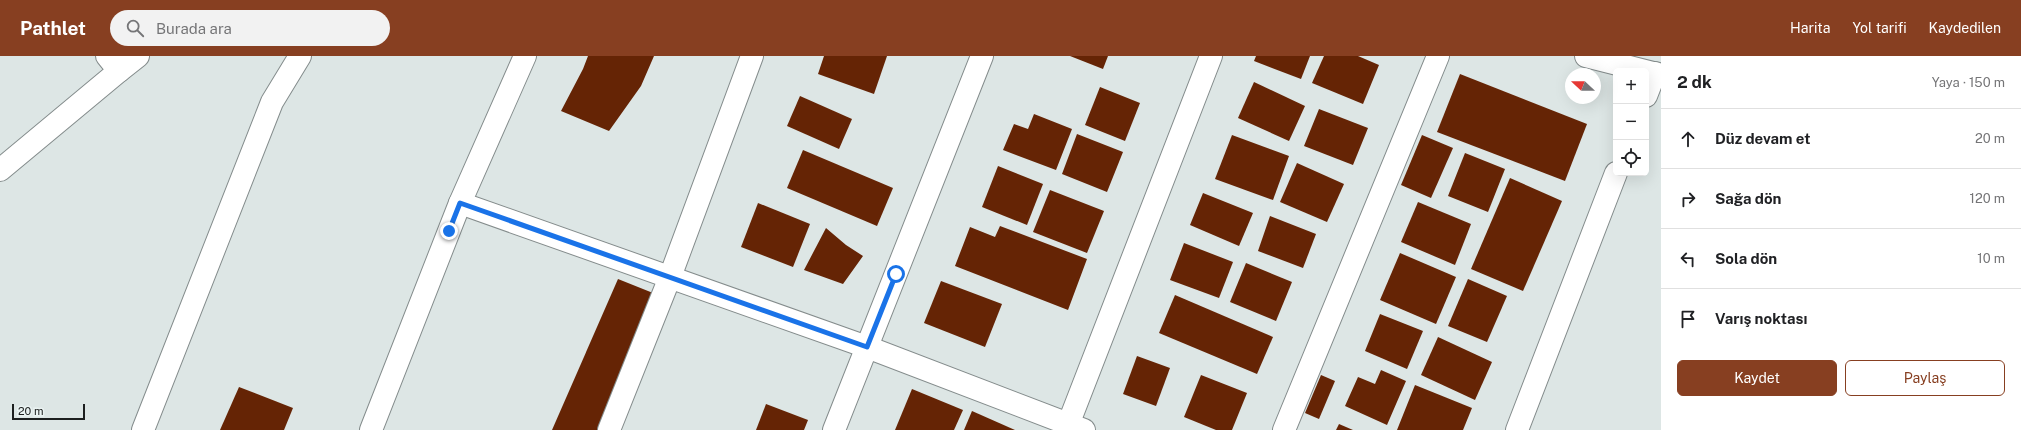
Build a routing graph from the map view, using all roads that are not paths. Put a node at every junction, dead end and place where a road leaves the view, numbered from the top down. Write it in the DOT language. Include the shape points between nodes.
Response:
graph roads {
  1 [pos="138,56"];
  2 [pos="300,56"];
  3 [pos="525,56"];
  4 [pos="752,56"];
  5 [pos="982,56"];
  6 [pos="1211,56"];
  7 [pos="1438,56"];
  8 [pos="1586,56"];
  9 [pos="113,63"];
  10 [pos="1658,74"];
  11 [pos="1649,90"];
  12 [pos="0,170"];
  13 [pos="1615,176"];
  14 [pos="460,203"];
  15 [pos="670,277"];
  16 [pos="867,347"];
  17 [pos="1073,428"];
  18 [pos="143,430"];
  19 [pos="371,430"];
  20 [pos="609,430"];
  21 [pos="834,430"];
  22 [pos="1284,430"];
  23 [pos="1517,430"];
  1 -- 9 [label="street"];
  2 -- 18 [label="street" via="272,102"];
  3 -- 14 [label="street"];
  4 -- 15 [label="street"];
  5 -- 16 [label="street"];
  6 -- 17 [label="street"];
  7 -- 22 [label="street"];
  8 -- 10 [label="street"];
  9 -- 12 [label="street"];
  10 -- 11 [label="street"];
  13 -- 23 [label="street"];
  14 -- 15 [label="street"];
  14 -- 19 [label="street"];
  15 -- 16 [label="street"];
  15 -- 20 [label="street"];
  16 -- 17 [label="street"];
  16 -- 21 [label="street"];
}
